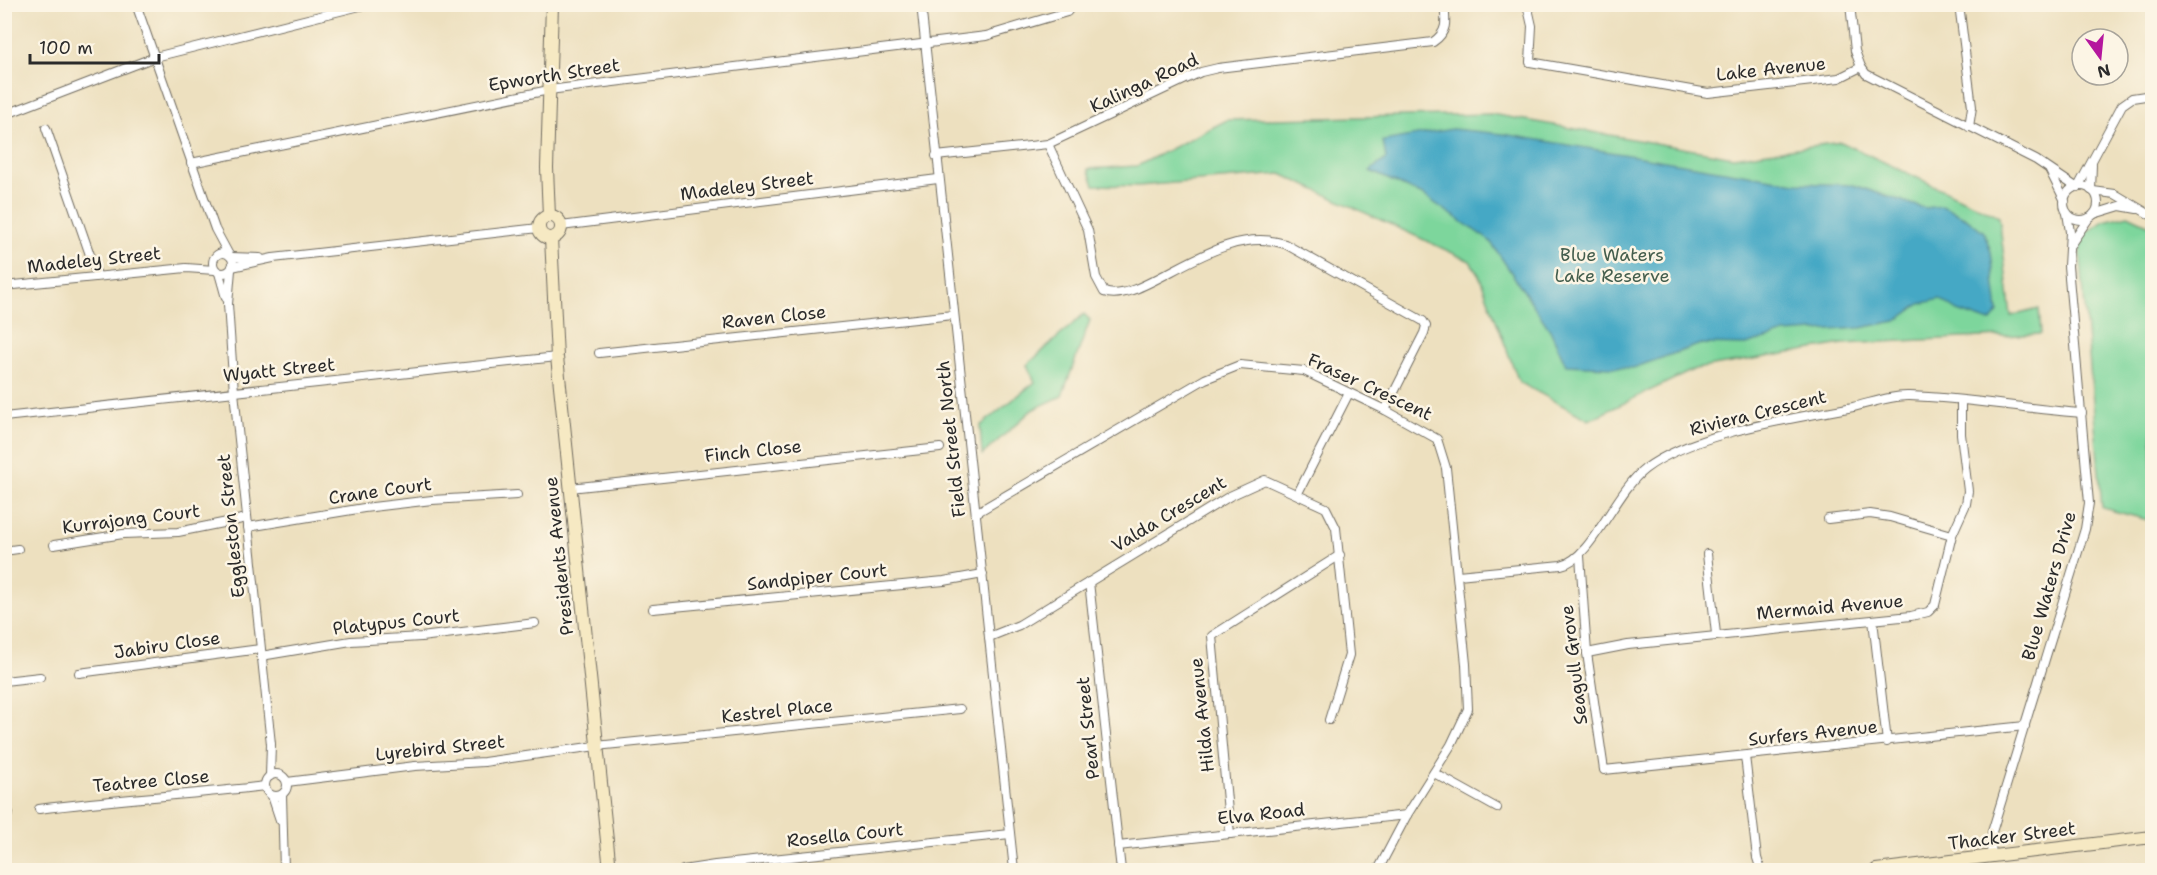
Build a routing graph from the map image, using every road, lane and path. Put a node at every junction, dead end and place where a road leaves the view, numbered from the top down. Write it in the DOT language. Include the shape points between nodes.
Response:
graph roads {
  1 [pos="136,4"];
  2 [pos="368,4"];
  3 [pos="552,4"];
  4 [pos="921,4"];
  5 [pos="1073,4"];
  6 [pos="1444,4"];
  7 [pos="1527,4"];
  8 [pos="1850,4"];
  9 [pos="1959,4"];
  10 [pos="925,44"];
  11 [pos="155,57"];
  12 [pos="1861,67"];
  13 [pos="549,90"];
  14 [pos="2152,95"];
  15 [pos="4,115"];
  16 [pos="1969,127"];
  17 [pos="46,128"];
  18 [pos="1048,144"];
  19 [pos="936,156"];
  20 [pos="2093,161"];
  21 [pos="191,163"];
  22 [pos="2048,168"];
  23 [pos="938,179"];
  24 [pos="2077,187"];
  25 [pos="2092,190"];
  26 [pos="2064,201"];
  27 [pos="2140,210"];
  28 [pos="2067,213"];
  29 [pos="549,216"];
  30 [pos="2091,216"];
  31 [pos="2152,216"];
  32 [pos="561,226"];
  33 [pos="539,228"];
  34 [pos="215,229"];
  35 [pos="551,238"];
  36 [pos="2070,247"];
  37 [pos="230,256"];
  38 [pos="216,257"];
  39 [pos="273,258"];
  40 [pos="186,268"];
  41 [pos="232,268"];
  42 [pos="217,271"];
  43 [pos="97,275"];
  44 [pos="4,286"];
  45 [pos="228,304"];
  46 [pos="953,315"];
  47 [pos="599,353"];
  48 [pos="557,357"];
  49 [pos="234,392"];
  50 [pos="1348,393"];
  51 [pos="1961,400"];
  52 [pos="1385,410"];
  53 [pos="2082,413"];
  54 [pos="4,417"];
  55 [pos="940,448"];
  56 [pos="570,488"];
  57 [pos="1298,493"];
  58 [pos="517,495"];
  59 [pos="976,513"];
  60 [pos="1828,519"];
  61 [pos="247,522"];
  62 [pos="1952,535"];
  63 [pos="54,545"];
  64 [pos="18,549"];
  65 [pos="4,551"];
  66 [pos="1707,554"];
  67 [pos="1340,555"];
  68 [pos="1580,556"];
  69 [pos="983,574"];
  70 [pos="1458,576"];
  71 [pos="1089,582"];
  72 [pos="653,609"];
  73 [pos="1873,620"];
  74 [pos="535,623"];
  75 [pos="1716,634"];
  76 [pos="989,637"];
  77 [pos="260,653"];
  78 [pos="1587,654"];
  79 [pos="79,673"];
  80 [pos="40,677"];
  81 [pos="4,681"];
  82 [pos="960,709"];
  83 [pos="1329,720"];
  84 [pos="2025,726"];
  85 [pos="1887,742"];
  86 [pos="271,744"];
  87 [pos="596,746"];
  88 [pos="1745,756"];
  89 [pos="1604,770"];
  90 [pos="1434,773"];
  91 [pos="280,775"];
  92 [pos="270,776"];
  93 [pos="287,782"];
  94 [pos="265,786"];
  95 [pos="282,795"];
  96 [pos="272,796"];
  97 [pos="1497,808"];
  98 [pos="39,809"];
  99 [pos="1407,815"];
  100 [pos="281,826"];
  101 [pos="1010,834"];
  102 [pos="1230,834"];
  103 [pos="2152,837"];
  104 [pos="1118,846"];
  105 [pos="1991,856"];
  106 [pos="1757,858"];
  107 [pos="284,870"];
  108 [pos="610,870"];
  109 [pos="683,870"];
  110 [pos="1014,870"];
  111 [pos="1121,870"];
  112 [pos="1378,870"];
  113 [pos="1755,870"];
  114 [pos="1761,870"];
  115 [pos="1876,870"];
  1 -- 11 [label="street"];
  2 -- 11 [label="street"];
  3 -- 13 [label="street"];
  4 -- 10 [label="street, Field Street North"];
  5 -- 10 [label="street, Epworth Street" via="1067,12 986,36"];
  6 -- 18 [label="street, Kalinga Road" via="1446,28 1439,38 1426,44 1201,72"];
  7 -- 12 [label="street, Lake Avenue" via="1532,26 1530,62 1708,93 1839,78"];
  8 -- 12 [label="street" via="1855,51"];
  9 -- 16 [label="street" via="1972,107"];
  10 -- 13 [label="street, Epworth Street"];
  10 -- 19 [label="street, Field Street North"];
  11 -- 15 [label="street"];
  11 -- 21 [label="street"];
  12 -- 16 [label="street" via="1866,74"];
  13 -- 21 [label="street, Epworth Street"];
  13 -- 29 [label="street"];
  14 -- 20 [label="street" via="2132,98 2122,105"];
  16 -- 22 [label="street"];
  17 -- 43 [label="street"];
  18 -- 19 [label="street, Kalinga Road"];
  18 -- 52 [label="street" via="1088,230 1096,277 1104,292 1124,294 1208,252 1246,241 1272,239 1424,321 1424,333"];
  19 -- 23 [label="street, Field Street North"];
  20 -- 24 [label="street"];
  20 -- 25 [label="street"];
  21 -- 34 [label="street"];
  22 -- 24 [label="street"];
  22 -- 26 [label="street"];
  23 -- 32 [label="street, Madeley Street"];
  23 -- 46 [label="street, Field Street North"];
  24 -- 25 [label="street"];
  24 -- 26 [label="street"];
  25 -- 27 [label="street" via="2115,194"];
  25 -- 30 [label="street" via="2098,205"];
  26 -- 28 [label="street"];
  27 -- 30 [label="street" via="2120,206"];
  27 -- 31 [label="street"];
  28 -- 30 [label="street" via="2075,219"];
  28 -- 36 [label="street, Blue Waters Drive"];
  29 -- 32 [label="street" via="557,218"];
  29 -- 33 [label="street"];
  30 -- 36 [label="street"];
  32 -- 35 [label="street"];
  33 -- 35 [label="street"];
  33 -- 39 [label="street"];
  34 -- 37 [label="street"];
  34 -- 38 [label="street"];
  35 -- 48 [label="street, Presidents Avenue"];
  36 -- 53 [label="street, Blue Waters Drive" via="2068,266"];
  37 -- 38 [label="street, Madeley Street"];
  37 -- 39 [label="street"];
  37 -- 41 [label="street, Eggleston Street"];
  38 -- 40 [label="street, Madeley Street"];
  38 -- 42 [label="street, Eggleston Street"];
  39 -- 41 [label="street"];
  40 -- 42 [label="street, Madeley Street"];
  40 -- 43 [label="street, Madeley Street"];
  41 -- 42 [label="street, Madeley Street"];
  41 -- 45 [label="street, Eggleston Street"];
  42 -- 45 [label="street, Eggleston Street"];
  43 -- 44 [label="street, Madeley Street"];
  45 -- 49 [label="street, Eggleston Street"];
  46 -- 47 [label="street, Raven Close"];
  46 -- 59 [label="street, Field Street North"];
  48 -- 49 [label="street, Wyatt Street"];
  48 -- 56 [label="street, Presidents Avenue"];
  49 -- 54 [label="street, Wyatt Street"];
  49 -- 61 [label="street, Eggleston Street"];
  50 -- 52 [label="street, Fraser Crescent"];
  50 -- 57 [label="street"];
  50 -- 59 [label="street, Fraser Crescent" via="1304,371 1229,368"];
  51 -- 53 [label="street, Riviera Crescent"];
  51 -- 62 [label="street, Mermaid Avenue" via="1968,491"];
  51 -- 68 [label="street, Riviera Crescent" via="1907,396 1767,424 1678,450 1646,468 1628,484"];
  52 -- 70 [label="street, Fraser Crescent" via="1430,433 1441,447"];
  53 -- 84 [label="street, Blue Waters Drive" via="2088,515"];
  55 -- 56 [label="street, Finch Close"];
  56 -- 87 [label="street, Presidents Avenue"];
  57 -- 67 [label="street, Valda Crescent" via="1331,513"];
  57 -- 71 [label="street, Valda Crescent" via="1265,480 1253,483"];
  58 -- 61 [label="street, Crane Court"];
  59 -- 69 [label="street, Field Street North"];
  60 -- 62 [label="street" via="1880,515"];
  61 -- 63 [label="street, Kurrajong Court"];
  61 -- 77 [label="street, Eggleston Street"];
  62 -- 73 [label="street, Mermaid Avenue" via="1935,604 1928,612"];
  64 -- 65 [label="street"];
  66 -- 75 [label="street"];
  67 -- 83 [label="street, Valda Crescent" via="1349,655"];
  67 -- 102 [label="street, Hilda Avenue" via="1212,636"];
  68 -- 70 [label="street" via="1561,565"];
  68 -- 78 [label="street, Seagull Grove"];
  69 -- 72 [label="street, Sandpiper Court"];
  69 -- 76 [label="street, Field Street North"];
  70 -- 90 [label="street, Fraser Crescent" via="1468,709"];
  71 -- 76 [label="street, Valda Crescent" via="1010,631"];
  71 -- 104 [label="street, Pearl Street"];
  73 -- 75 [label="street, Mermaid Avenue"];
  73 -- 85 [label="street"];
  74 -- 77 [label="street, Platypus Court"];
  75 -- 78 [label="street, Mermaid Avenue"];
  76 -- 101 [label="street, Field Street North"];
  77 -- 79 [label="street, Jabiru Close"];
  77 -- 86 [label="street, Eggleston Street"];
  78 -- 89 [label="street, Seagull Grove"];
  80 -- 81 [label="street"];
  82 -- 87 [label="street, Kestrel Place"];
  84 -- 85 [label="street, Surfers Avenue"];
  84 -- 105 [label="street, Blue Waters Drive" via="1992,832"];
  85 -- 88 [label="street, Surfers Avenue"];
  86 -- 91 [label="street, Eggleston Street"];
  86 -- 92 [label="street, Eggleston Street"];
  87 -- 93 [label="street, Lyrebird Street"];
  87 -- 108 [label="street, Presidents Avenue"];
  88 -- 89 [label="street, Surfers Avenue"];
  88 -- 106 [label="street"];
  90 -- 97 [label="street"];
  90 -- 99 [label="street, Fraser Crescent"];
  91 -- 92 [label="street"];
  91 -- 93 [label="street"];
  92 -- 94 [label="street"];
  93 -- 95 [label="street"];
  94 -- 96 [label="street"];
  94 -- 98 [label="street, Teatree Close"];
  95 -- 96 [label="street"];
  95 -- 100 [label="street"];
  96 -- 100 [label="street"];
  99 -- 102 [label="street, Elva Road"];
  99 -- 112 [label="street, Fraser Crescent"];
  100 -- 107 [label="street"];
  101 -- 109 [label="street, Rosella Court"];
  101 -- 110 [label="street, Field Street North"];
  102 -- 104 [label="street, Elva Road"];
  103 -- 105 [label="street, Thacker Street"];
  104 -- 111 [label="street, Pearl Street"];
  105 -- 115 [label="street, Thacker Street"];
  106 -- 113 [label="street"];
  106 -- 114 [label="street"];
}
